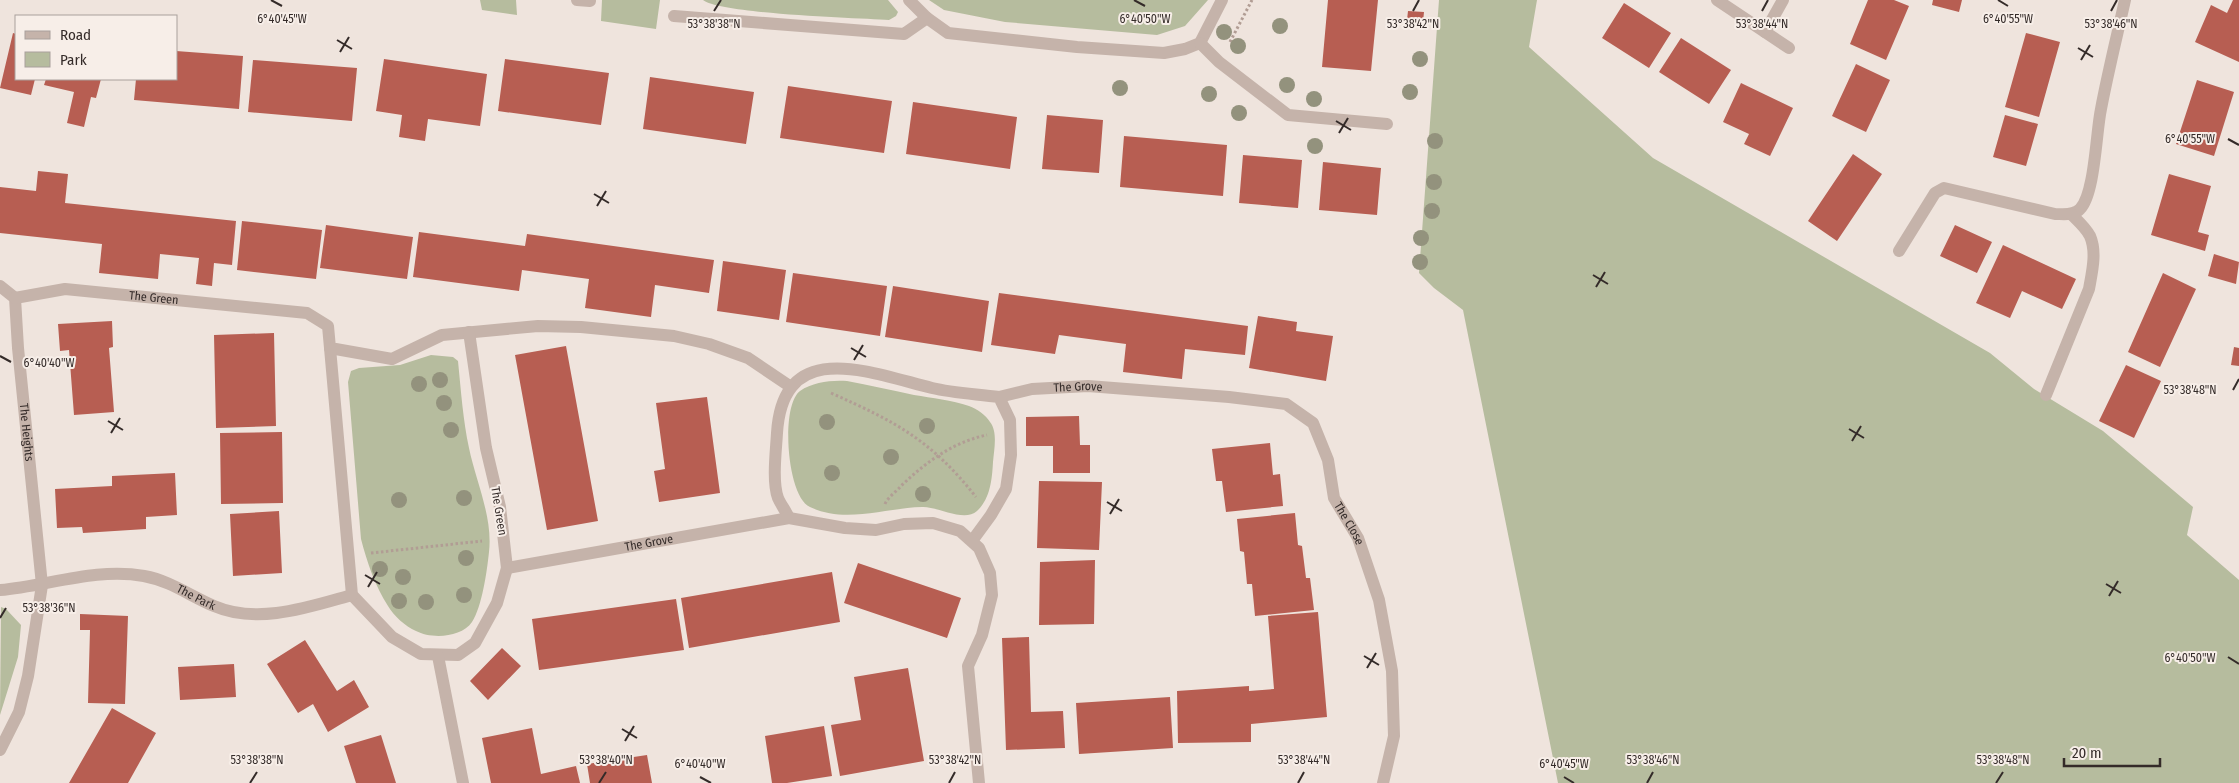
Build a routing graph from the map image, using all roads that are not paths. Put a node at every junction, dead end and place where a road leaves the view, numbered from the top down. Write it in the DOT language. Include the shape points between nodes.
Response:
graph roads {
  1 [pos="577,0"];
  2 [pos="909,0"];
  3 [pos="1222,0"];
  4 [pos="1717,0"];
  5 [pos="1783,0"];
  6 [pos="2125,0"];
  7 [pos="590,1"];
  8 [pos="674,16"];
  9 [pos="927,18"];
  10 [pos="1765,32"];
  11 [pos="1200,43"];
  12 [pos="1790,48"];
  13 [pos="1388,124"];
  14 [pos="2071,214"];
  15 [pos="1899,251"];
  16 [pos="0,286"];
  17 [pos="15,298"];
  18 [pos="469,332"];
  19 [pos="330,348"];
  20 [pos="796,383"];
  21 [pos="1158,391"];
  22 [pos="2046,395"];
  23 [pos="999,397"];
  24 [pos="789,518"];
  25 [pos="972,542"];
  26 [pos="507,568"];
  27 [pos="42,584"];
  28 [pos="0,590"];
  29 [pos="352,595"];
  30 [pos="438,656"];
  31 [pos="0,750"];
  32 [pos="463,783"];
  33 [pos="979,783"];
  34 [pos="1383,783"];
  1 -- 7 [label="street"];
  2 -- 9 [label="street"];
  3 -- 11 [label="street"];
  4 -- 10 [label="street"];
  5 -- 10 [label="street"];
  6 -- 14 [label="street" via="2100,111 2087,199 2080,210"];
  8 -- 9 [label="street" via="904,34"];
  9 -- 11 [label="street" via="948,33 1077,47 1164,52"];
  10 -- 12 [label="street"];
  11 -- 13 [label="street" via="1219,62 1288,114"];
  14 -- 15 [label="street" via="2055,214 1944,188 1935,193"];
  14 -- 22 [label="street" via="2090,235 2093,270 2089,288"];
  16 -- 17 [label="street"];
  17 -- 19 [label="street, The Green" via="65,289 308,313 328,326"];
  17 -- 27 [label="street, The Heights"];
  18 -- 19 [label="street" via="442,335 392,359"];
  18 -- 20 [label="street" via="538,326 674,336 748,358"];
  18 -- 26 [label="street, The Green" via="486,448 500,507"];
  19 -- 29 [label="street, The Green"];
  20 -- 23 [label="street, The Grove" via="811,371 830,367 886,375 933,388"];
  20 -- 24 [label="street" via="778,421 775,464 777,497"];
  21 -- 23 [label="street, The Grove" via="1088,386 1032,389"];
  21 -- 34 [label="street, The Close" via="1286,404 1313,424 1328,460 1334,498 1358,538 1380,600 1392,671 1394,736"];
  23 -- 25 [label="street" via="1010,420 1011,455 1006,488"];
  24 -- 25 [label="street, The Grove" via="876,530 904,524 933,523 960,531"];
  24 -- 26 [label="street, The Grove"];
  25 -- 33 [label="street, The Grove" via="979,548 990,573 992,595 982,635 968,666"];
  26 -- 30 [label="street, The Green" via="497,603 475,643 458,655"];
  27 -- 28 [label="street, The Park"];
  27 -- 29 [label="street, The Park" via="109,574 144,576 184,589 214,607 244,614 289,612"];
  27 -- 31 [label="street" via="19,712"];
  29 -- 30 [label="street, The Green" via="392,637 421,654"];
  30 -- 32 [label="street"];
}
